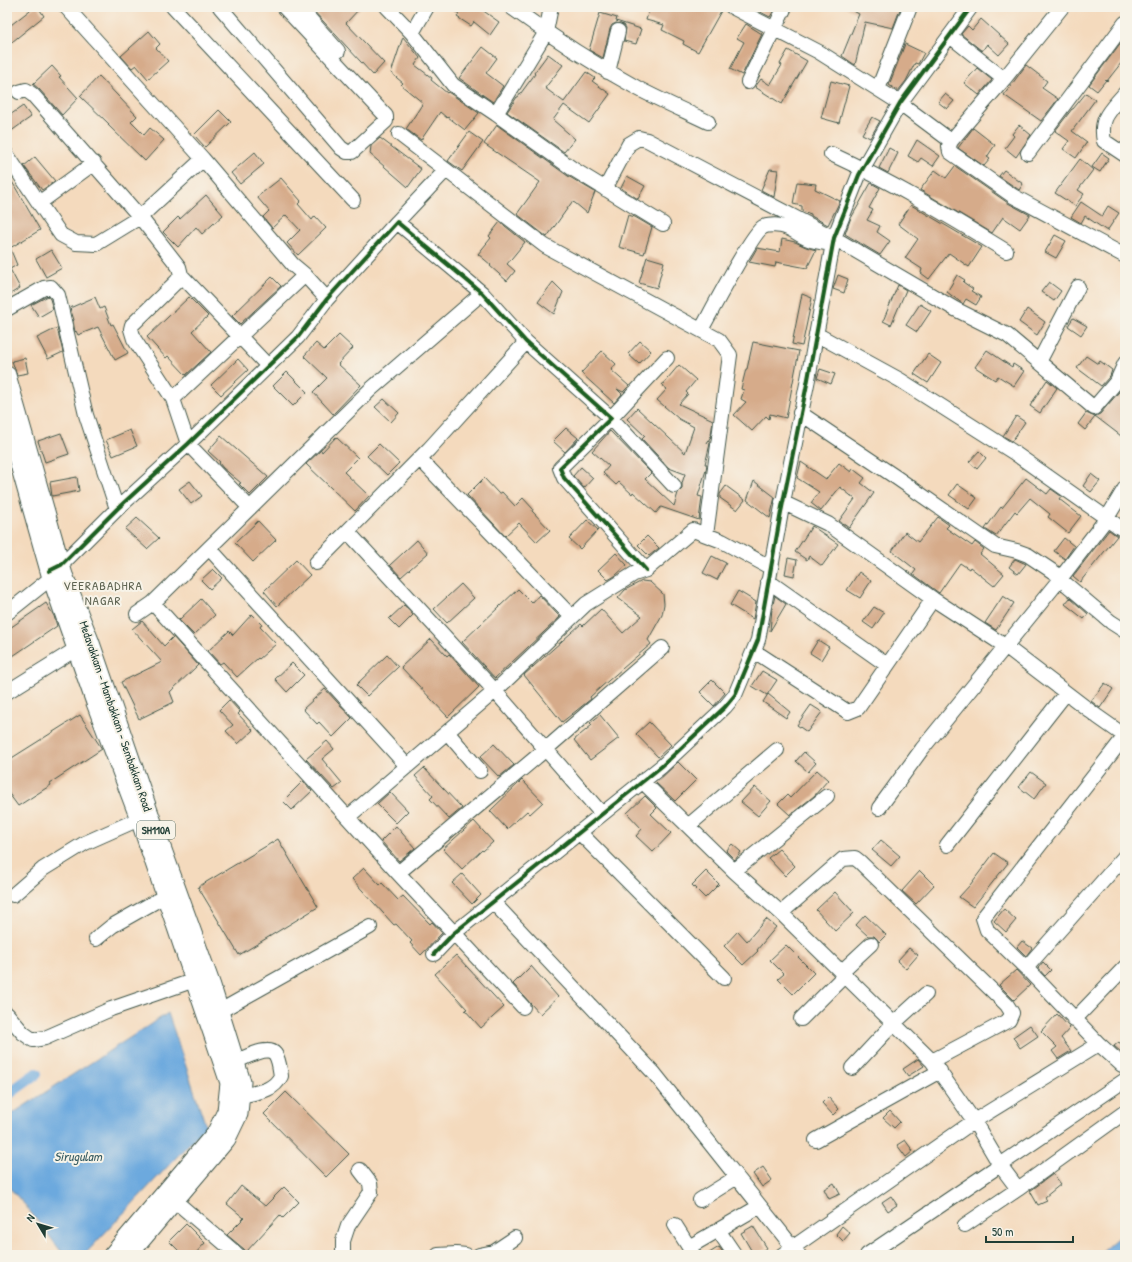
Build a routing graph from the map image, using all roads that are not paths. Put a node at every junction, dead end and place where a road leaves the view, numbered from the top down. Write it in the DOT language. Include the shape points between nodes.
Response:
graph roads {
  1 [pos="66,7"];
  2 [pos="173,7"];
  3 [pos="220,7"];
  4 [pos="284,7"];
  5 [pos="299,7"];
  6 [pos="387,7"];
  7 [pos="427,7"];
  8 [pos="511,7"];
  9 [pos="551,7"];
  10 [pos="732,7"];
  11 [pos="785,7"];
  12 [pos="910,7"];
  13 [pos="971,7"];
  14 [pos="1062,7"];
  15 [pos="1125,23"];
  16 [pos="775,30"];
  17 [pos="618,31"];
  18 [pos="546,32"];
  19 [pos="412,33"];
  20 [pos="950,36"];
  21 [pos="608,72"];
  22 [pos="1004,79"];
  23 [pos="365,81"];
  24 [pos="748,82"];
  25 [pos="878,89"];
  26 [pos="19,92"];
  27 [pos="1125,93"];
  28 [pos="900,103"];
  29 [pos="496,114"];
  30 [pos="708,122"];
  31 [pos="399,134"];
  32 [pos="951,141"];
  33 [pos="1028,153"];
  34 [pos="831,154"];
  35 [pos="7,155"];
  36 [pos="1125,155"];
  37 [pos="203,159"];
  38 [pos="94,163"];
  39 [pos="863,169"];
  40 [pos="446,170"];
  41 [pos="605,189"];
  42 [pos="353,200"];
  43 [pos="39,203"];
  44 [pos="140,217"];
  45 [pos="397,222"];
  46 [pos="663,224"];
  47 [pos="834,241"];
  48 [pos="1006,251"];
  49 [pos="1125,256"];
  50 [pos="182,275"];
  51 [pos="305,275"];
  52 [pos="1078,287"];
  53 [pos="482,293"];
  54 [pos="326,299"];
  55 [pos="7,309"];
  56 [pos="701,330"];
  57 [pos="816,334"];
  58 [pos="240,337"];
  59 [pos="526,342"];
  60 [pos="666,358"];
  61 [pos="1039,362"];
  62 [pos="1125,362"];
  63 [pos="268,366"];
  64 [pos="7,375"];
  65 [pos="174,400"];
  66 [pos="800,413"];
  67 [pos="611,418"];
  68 [pos="7,422"];
  69 [pos="188,444"];
  70 [pos="420,459"];
  71 [pos="674,486"];
  72 [pos="1125,488"];
  73 [pos="782,502"];
  74 [pos="250,508"];
  75 [pos="117,509"];
  76 [pos="1107,518"];
  77 [pos="1125,531"];
  78 [pos="348,532"];
  79 [pos="706,535"];
  80 [pos="209,548"];
  81 [pos="316,563"];
  82 [pos="771,566"];
  83 [pos="646,570"];
  84 [pos="54,572"];
  85 [pos="1061,578"];
  86 [pos="768,581"];
  87 [pos="933,599"];
  88 [pos="153,603"];
  89 [pos="7,613"];
  90 [pos="137,614"];
  91 [pos="572,617"];
  92 [pos="1125,631"];
  93 [pos="1005,646"];
  94 [pos="662,648"];
  95 [pos="76,649"];
  96 [pos="754,650"];
  97 [pos="887,665"];
  98 [pos="495,691"];
  99 [pos="7,692"];
  100 [pos="1066,693"];
  101 [pos="447,732"];
  102 [pos="1125,736"];
  103 [pos="546,749"];
  104 [pos="777,750"];
  105 [pos="408,766"];
  106 [pos="480,771"];
  107 [pos="642,781"];
  108 [pos="827,796"];
  109 [pos="879,808"];
  110 [pos="602,814"];
  111 [pos="348,817"];
  112 [pos="139,819"];
  113 [pos="688,826"];
  114 [pos="579,832"];
  115 [pos="947,845"];
  116 [pos="1125,856"];
  117 [pos="734,871"];
  118 [pos="398,873"];
  119 [pos="13,895"];
  120 [pos="165,896"];
  121 [pos="493,902"];
  122 [pos="781,913"];
  123 [pos="370,927"];
  124 [pos="454,934"];
  125 [pos="96,939"];
  126 [pos="871,944"];
  127 [pos="434,954"];
  128 [pos="1125,967"];
  129 [pos="1026,968"];
  130 [pos="843,974"];
  131 [pos="724,978"];
  132 [pos="194,980"];
  133 [pos="926,994"];
  134 [pos="523,1007"];
  135 [pos="220,1011"];
  136 [pos="7,1014"];
  137 [pos="801,1019"];
  138 [pos="1074,1020"];
  139 [pos="894,1023"];
  140 [pos="1099,1044"];
  141 [pos="236,1061"];
  142 [pos="936,1066"];
  143 [pos="1124,1066"];
  144 [pos="852,1068"];
  145 [pos="1125,1080"];
  146 [pos="240,1096"];
  147 [pos="1125,1112"];
  148 [pos="974,1121"];
  149 [pos="816,1140"];
  150 [pos="1000,1165"];
  151 [pos="360,1170"];
  152 [pos="737,1177"];
  153 [pos="1018,1189"];
  154 [pos="170,1196"];
  155 [pos="700,1200"];
  156 [pos="760,1206"];
  157 [pos="965,1224"];
  158 [pos="675,1225"];
  159 [pos="718,1230"];
  160 [pos="515,1238"];
  161 [pos="691,1251"];
  162 [pos="791,1252"];
  163 [pos="112,1255"];
  164 [pos="129,1255"];
  165 [pos="238,1255"];
  166 [pos="343,1255"];
  167 [pos="438,1255"];
  168 [pos="466,1255"];
  169 [pos="479,1255"];
  170 [pos="735,1255"];
  171 [pos="867,1255"];
  1 -- 37 [label="street"];
  2 -- 42 [label="street"];
  3 -- 4 [label="street" via="341,148 352,152 386,121 386,116"];
  5 -- 23 [label="street"];
  6 -- 19 [label="street"];
  7 -- 19 [label="street"];
  8 -- 18 [label="street"];
  9 -- 18 [label="street"];
  10 -- 16 [label="street"];
  11 -- 16 [label="street"];
  12 -- 25 [label="street"];
  13 -- 20 [label="street"];
  14 -- 22 [label="street"];
  15 -- 33 [label="street"];
  16 -- 24 [label="street"];
  16 -- 25 [label="street" via="819,52"];
  17 -- 21 [label="street"];
  18 -- 21 [label="street"];
  18 -- 29 [label="street"];
  19 -- 29 [label="street" via="453,84"];
  20 -- 22 [label="street"];
  20 -- 28 [label="street"];
  21 -- 30 [label="street"];
  22 -- 32 [label="street"];
  25 -- 28 [label="street"];
  26 -- 38 [label="street" via="26,90 33,95"];
  27 -- 36 [label="street" via="1104,120 1102,130 1104,141"];
  28 -- 32 [label="street"];
  28 -- 39 [label="street"];
  29 -- 41 [label="street"];
  31 -- 40 [label="street"];
  32 -- 49 [label="street" via="950,152 1013,196"];
  34 -- 39 [label="street"];
  35 -- 43 [label="street"];
  37 -- 44 [label="street"];
  37 -- 51 [label="street" via="293,265"];
  38 -- 43 [label="street"];
  38 -- 44 [label="street"];
  39 -- 47 [label="street"];
  39 -- 48 [label="street" via="949,216"];
  40 -- 45 [label="street"];
  40 -- 56 [label="street" via="545,246"];
  41 -- 46 [label="street"];
  41 -- 47 [label="street" via="629,144 638,138 647,140"];
  43 -- 44 [label="street" via="61,235 76,243 96,244"];
  44 -- 50 [label="street" via="179,267"];
  45 -- 53 [label="street"];
  45 -- 54 [label="street"];
  47 -- 56 [label="street" via="814,241 781,226 761,228"];
  47 -- 57 [label="street"];
  47 -- 61 [label="street" via="1007,335"];
  50 -- 58 [label="street"];
  50 -- 65 [label="street" via="132,325 131,329 134,339"];
  51 -- 54 [label="street"];
  51 -- 58 [label="street"];
  52 -- 61 [label="street"];
  53 -- 59 [label="street"];
  53 -- 74 [label="street" via="370,390"];
  54 -- 63 [label="street" via="298,337"];
  55 -- 75 [label="street" via="44,288 51,287 58,294 86,415"];
  56 -- 79 [label="street" via="719,340 730,355"];
  57 -- 66 [label="street"];
  57 -- 76 [label="street" via="913,389 1013,452"];
  58 -- 63 [label="street"];
  58 -- 65 [label="street"];
  59 -- 67 [label="street"];
  59 -- 70 [label="street"];
  60 -- 67 [label="street"];
  61 -- 62 [label="street" via="1094,408 1117,381"];
  63 -- 69 [label="street"];
  64 -- 84 [label="main road, Medavakkam - Mambakkam - Sembakkam Road / SH110A"];
  65 -- 69 [label="street"];
  66 -- 73 [label="street"];
  66 -- 85 [label="street" via="995,546 1028,555"];
  67 -- 71 [label="street"];
  67 -- 83 [label="street" via="560,470 564,478"];
  68 -- 84 [label="main road, Medavakkam - Mambakkam - Sembakkam Road / SH110A"];
  69 -- 74 [label="street"];
  69 -- 75 [label="street"];
  70 -- 78 [label="street"];
  70 -- 91 [label="street"];
  72 -- 76 [label="street"];
  73 -- 82 [label="street"];
  73 -- 87 [label="street" via="828,524"];
  74 -- 80 [label="street"];
  75 -- 84 [label="street"];
  76 -- 77 [label="street"];
  76 -- 85 [label="street"];
  78 -- 81 [label="street"];
  78 -- 98 [label="street"];
  79 -- 82 [label="street"];
  79 -- 83 [label="street" via="694,530"];
  80 -- 88 [label="street"];
  80 -- 105 [label="street"];
  82 -- 86 [label="street"];
  83 -- 91 [label="street" via="634,574 586,604"];
  84 -- 89 [label="street"];
  84 -- 95 [label="main road, Medavakkam - Mambakkam - Sembakkam Road / SH110A"];
  84 -- 135 [label="main road, Medavakkam - Mambakkam - Sembakkam Road / SH110A" via="91,643"];
  85 -- 92 [label="street"];
  85 -- 93 [label="street"];
  86 -- 96 [label="street"];
  86 -- 97 [label="street"];
  87 -- 93 [label="street"];
  87 -- 97 [label="street"];
  88 -- 90 [label="street"];
  88 -- 111 [label="street"];
  91 -- 98 [label="street"];
  93 -- 100 [label="street"];
  93 -- 109 [label="street" via="922,749"];
  94 -- 103 [label="street"];
  95 -- 99 [label="street"];
  95 -- 112 [label="main road, Medavakkam - Mambakkam - Sembakkam Road / SH110A"];
  96 -- 97 [label="street" via="848,712 858,708"];
  96 -- 107 [label="street" via="735,695 725,707 662,766"];
  98 -- 101 [label="street"];
  98 -- 103 [label="street"];
  100 -- 102 [label="street"];
  100 -- 115 [label="street"];
  101 -- 105 [label="street"];
  101 -- 106 [label="street"];
  102 -- 129 [label="street" via="983,918 987,930"];
  103 -- 110 [label="street"];
  103 -- 118 [label="street"];
  104 -- 113 [label="street"];
  105 -- 111 [label="street"];
  107 -- 110 [label="street"];
  107 -- 113 [label="street"];
  108 -- 117 [label="street"];
  110 -- 114 [label="street"];
  111 -- 118 [label="street"];
  112 -- 119 [label="street" via="85,842 43,869"];
  112 -- 120 [label="main road, Medavakkam - Mambakkam - Sembakkam Road / SH110A"];
  113 -- 117 [label="street"];
  114 -- 121 [label="street"];
  114 -- 131 [label="street"];
  116 -- 129 [label="street"];
  117 -- 122 [label="street"];
  118 -- 124 [label="street"];
  120 -- 125 [label="street" via="112,926"];
  120 -- 132 [label="main road, Medavakkam - Mambakkam - Sembakkam Road / SH110A"];
  121 -- 124 [label="street"];
  121 -- 152 [label="street" via="654,1073"];
  122 -- 130 [label="street"];
  122 -- 142 [label="street" via="843,859 855,858 1010,1009 1012,1013 1009,1020"];
  123 -- 135 [label="street"];
  124 -- 127 [label="street"];
  124 -- 134 [label="street"];
  126 -- 130 [label="street"];
  128 -- 138 [label="street"];
  129 -- 138 [label="street"];
  130 -- 137 [label="street"];
  130 -- 139 [label="street"];
  132 -- 136 [label="street" via="111,1009 45,1038 33,1040 22,1033"];
  132 -- 154 [label="main road, Medavakkam - Mambakkam - Sembakkam Road / SH110A" via="229,1083 226,1111 216,1132"];
  133 -- 139 [label="street"];
  135 -- 141 [label="main road, Medavakkam - Mambakkam - Sembakkam Road / SH110A"];
  138 -- 140 [label="street"];
  139 -- 142 [label="street"];
  139 -- 144 [label="street"];
  140 -- 143 [label="street"];
  140 -- 148 [label="street"];
  141 -- 146 [label="main road, Medavakkam - Mambakkam - Sembakkam Road / SH110A" via="242,1082"];
  141 -- 146 [label="street" via="266,1050 272,1051 276,1055 281,1076 272,1088"];
  142 -- 148 [label="street"];
  142 -- 149 [label="street"];
  145 -- 150 [label="street"];
  146 -- 154 [label="main road, Medavakkam - Mambakkam - Sembakkam Road / SH110A" via="239,1114 227,1139"];
  147 -- 153 [label="street"];
  148 -- 150 [label="street"];
  148 -- 162 [label="street"];
  150 -- 153 [label="street"];
  150 -- 171 [label="street"];
  151 -- 166 [label="street" via="370,1183 371,1192 348,1226"];
  152 -- 155 [label="street"];
  152 -- 156 [label="street"];
  153 -- 157 [label="street"];
  154 -- 163 [label="main road, Medavakkam - Mambakkam - Sembakkam Road / SH110A"];
  154 -- 164 [label="main road, Medavakkam - Mambakkam - Sembakkam Road / SH110A"];
  154 -- 165 [label="street"];
  156 -- 159 [label="street"];
  156 -- 162 [label="street"];
  158 -- 161 [label="street"];
  159 -- 161 [label="street"];
  159 -- 170 [label="street"];
  160 -- 169 [label="street" via="494,1252"];
  167 -- 168 [label="street"];
}
